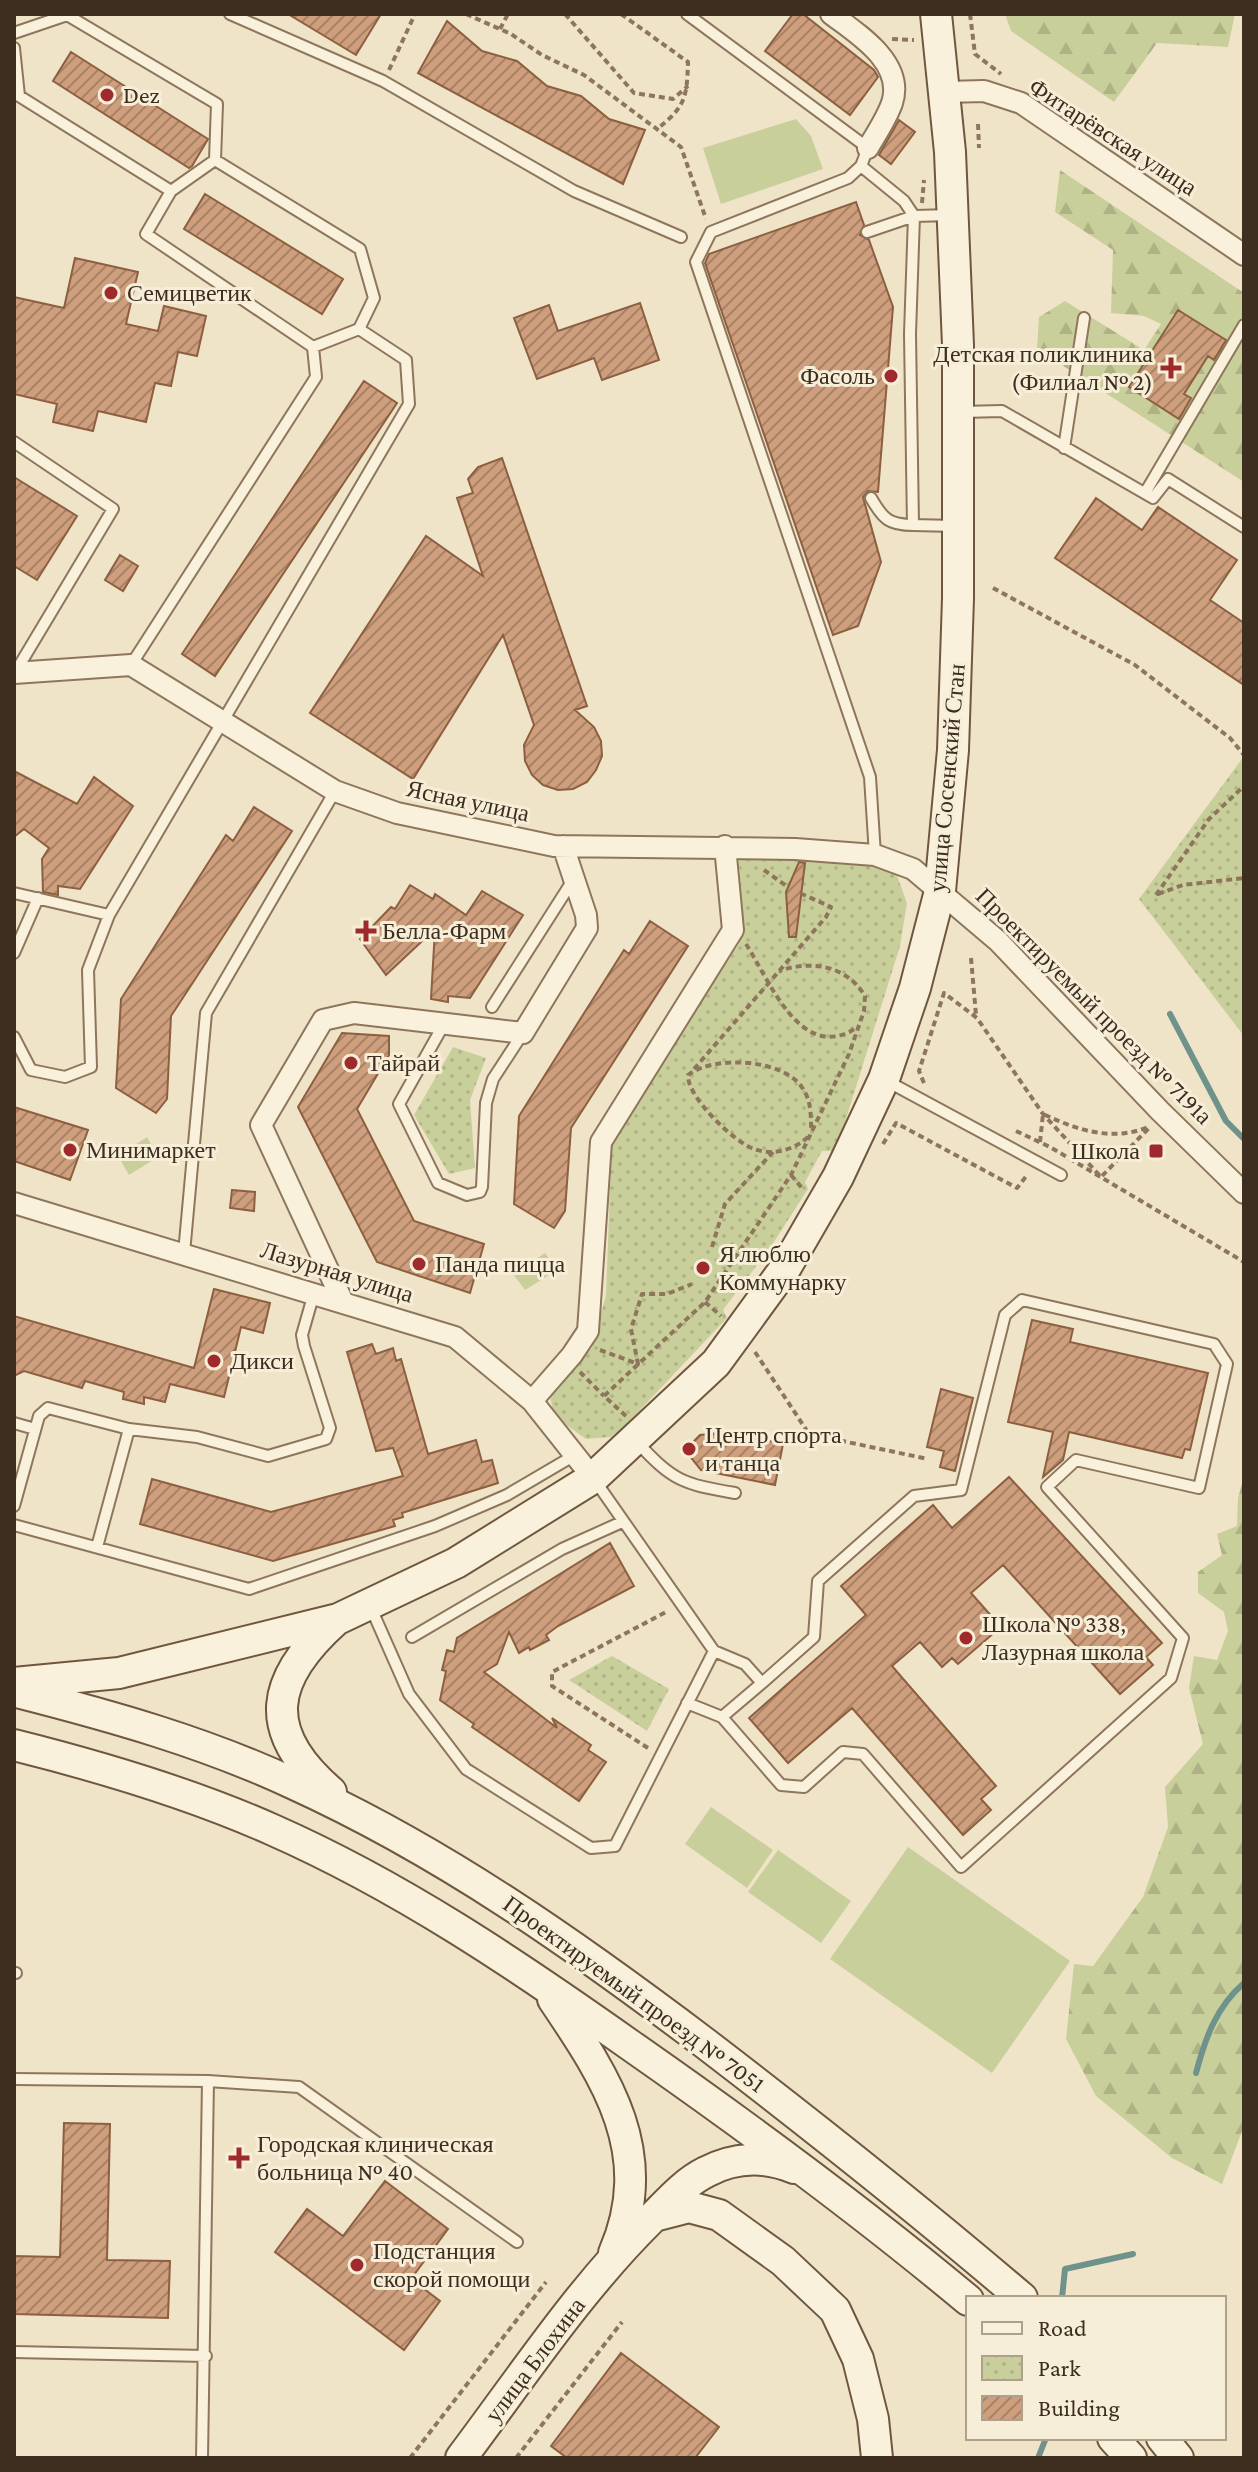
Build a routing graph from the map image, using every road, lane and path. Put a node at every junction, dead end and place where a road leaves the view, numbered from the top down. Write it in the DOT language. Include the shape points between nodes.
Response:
graph roads {
  1 [pos="230,14"];
  2 [pos="415,14"];
  3 [pos="466,14"];
  4 [pos="508,14"];
  5 [pos="565,14"];
  6 [pos="621,14"];
  7 [pos="687,14"];
  8 [pos="831,14"];
  9 [pos="936,14"];
  10 [pos="970,14"];
  11 [pos="500,29"];
  12 [pos="14,33"];
  13 [pos="14,48"];
  14 [pos="1007,78"];
  15 [pos="383,81"];
  16 [pos="688,86"];
  17 [pos="945,92"];
  18 [pos="978,124"];
  19 [pos="657,129"];
  20 [pos="979,148"];
  21 [pos="864,157"];
  22 [pos="215,160"];
  23 [pos="171,191"];
  24 [pos="953,215"];
  25 [pos="914,216"];
  26 [pos="711,232"];
  27 [pos="867,232"];
  28 [pos="681,237"];
  29 [pos="1244,255"];
  30 [pos="1084,318"];
  31 [pos="1244,325"];
  32 [pos="359,329"];
  33 [pos="313,347"];
  34 [pos="959,412"];
  35 [pos="14,442"];
  36 [pos="1064,448"];
  37 [pos="1145,493"];
  38 [pos="871,498"];
  39 [pos="913,525"];
  40 [pos="958,526"];
  41 [pos="1244,527"];
  42 [pos="993,588"];
  43 [pos="131,665"];
  44 [pos="14,673"];
  45 [pos="223,725"];
  46 [pos="1244,755"];
  47 [pos="1244,786"];
  48 [pos="335,791"];
  49 [pos="563,846"];
  50 [pos="725,846"];
  51 [pos="875,855"];
  52 [pos="574,878"];
  53 [pos="1244,878"];
  54 [pos="940,891"];
  55 [pos="14,893"];
  56 [pos="802,894"];
  57 [pos="38,898"];
  58 [pos="109,915"];
  59 [pos="14,953"];
  60 [pos="736,955"];
  61 [pos="971,958"];
  62 [pos="779,971"];
  63 [pos="769,979"];
  64 [pos="492,1007"];
  65 [pos="977,1018"];
  66 [pos="444,1024"];
  67 [pos="860,1025"];
  68 [pos="523,1033"];
  69 [pos="14,1037"];
  70 [pos="688,1075"];
  71 [pos="884,1079"];
  72 [pos="934,1094"];
  73 [pos="1043,1114"];
  74 [pos="1013,1130"];
  75 [pos="810,1133"];
  76 [pos="1040,1142"];
  77 [pos="881,1150"];
  78 [pos="773,1152"];
  79 [pos="1038,1162"];
  80 [pos="1061,1175"];
  81 [pos="1101,1177"];
  82 [pos="1244,1193"];
  83 [pos="14,1203"];
  84 [pos="712,1247"];
  85 [pos="184,1253"];
  86 [pos="1244,1262"];
  87 [pos="692,1284"];
  88 [pos="314,1292"];
  89 [pos="342,1300"];
  90 [pos="705,1302"];
  91 [pos="726,1329"];
  92 [pos="596,1349"];
  93 [pos="588,1360"];
  94 [pos="638,1364"];
  95 [pos="604,1396"];
  96 [pos="532,1401"];
  97 [pos="638,1406"];
  98 [pos="14,1423"];
  99 [pos="35,1429"];
  100 [pos="129,1429"];
  101 [pos="634,1440"];
  102 [pos="928,1459"];
  103 [pos="584,1466"];
  104 [pos="735,1493"];
  105 [pos="14,1506"];
  106 [pos="622,1522"];
  107 [pos="14,1525"];
  108 [pos="97,1547"];
  109 [pos="680,1604"];
  110 [pos="370,1606"];
  111 [pos="338,1619"];
  112 [pos="412,1637"];
  113 [pos="714,1651"];
  114 [pos="14,1683"];
  115 [pos="762,1683"];
  116 [pos="14,1691"];
  117 [pos="687,1703"];
  118 [pos="722,1717"];
  119 [pos="14,1745"];
  120 [pos="660,1756"];
  121 [pos="355,1812"];
  122 [pos="541,1982"];
  123 [pos="14,2079"];
  124 [pos="208,2081"];
  125 [pos="816,2177"];
  126 [pos="654,2216"];
  127 [pos="517,2242"];
  128 [pos="610,2262"];
  129 [pos="546,2282"];
  130 [pos="1020,2296"];
  131 [pos="966,2298"];
  132 [pos="622,2322"];
  133 [pos="14,2352"];
  134 [pos="206,2356"];
  135 [pos="1115,2440"];
  136 [pos="1164,2440"];
  137 [pos="202,2458"];
  138 [pos="410,2458"];
  139 [pos="461,2458"];
  140 [pos="516,2458"];
  141 [pos="877,2458"];
  142 [pos="1131,2458"];
  143 [pos="1178,2458"];
  1 -- 15 [label="lane"];
  2 -- 15 [label="path"];
  3 -- 11 [label="path"];
  4 -- 11 [label="path"];
  5 -- 16 [label="path" via="634,93 673,99"];
  6 -- 16 [label="path" via="688,62"];
  7 -- 21 [label="lane"];
  8 -- 21 [label="street" via="872,45 894,77 893,102"];
  9 -- 17 [label="street, улица Сосенский Стан"];
  10 -- 14 [label="path" via="975,54"];
  11 -- 19 [label="path" via="584,75"];
  12 -- 22 [label="lane" via="67,15 217,104"];
  13 -- 23 [label="lane" via="19,96"];
  15 -- 28 [label="lane" via="574,191"];
  16 -- 19 [label="path" via="681,110"];
  17 -- 24 [label="street, улица Сосенский Стан"];
  17 -- 29 [label="street, Фитарёвская улица" via="984,91 1021,103"];
  18 -- 20 [label="path"];
  19 -- 26 [label="path" via="681,147"];
  21 -- 25 [label="lane"];
  21 -- 26 [label="lane" via="848,178"];
  22 -- 23 [label="lane"];
  22 -- 32 [label="lane" via="360,249 374,298"];
  23 -- 33 [label="lane" via="146,234"];
  24 -- 25 [label="lane"];
  24 -- 34 [label="street, улица Сосенский Стан"];
  25 -- 27 [label="lane"];
  25 -- 39 [label="lane"];
  26 -- 51 [label="lane" via="696,262 870,777"];
  30 -- 36 [label="lane"];
  31 -- 37 [label="lane"];
  32 -- 33 [label="lane"];
  32 -- 45 [label="lane" via="406,360 409,404"];
  33 -- 43 [label="lane" via="316,377"];
  34 -- 36 [label="lane" via="1002,411"];
  34 -- 40 [label="street, улица Сосенский Стан"];
  35 -- 44 [label="lane" via="113,509"];
  36 -- 37 [label="lane"];
  37 -- 41 [label="lane" via="1153,498 1168,479"];
  38 -- 39 [label="lane" via="883,520"];
  39 -- 40 [label="lane"];
  40 -- 54 [label="street, улица Сосенский Стан" via="953,750"];
  42 -- 46 [label="path" via="1135,665 1230,738"];
  43 -- 44 [label="street"];
  43 -- 45 [label="street, Ясная улица"];
  45 -- 48 [label="street, Ясная улица"];
  45 -- 58 [label="lane"];
  47 -- 53 [label="path" via="1209,819 1156,895 1183,885"];
  48 -- 49 [label="street, Ясная улица" via="397,813"];
  48 -- 85 [label="lane" via="206,1013"];
  49 -- 50 [label="street, Ясная улица"];
  49 -- 52 [label="street"];
  50 -- 51 [label="street, Ясная улица"];
  50 -- 96 [label="street" via="733,930 601,1142 588,1331"];
  51 -- 54 [label="street, Ясная улица" via="913,869"];
  52 -- 64 [label="lane"];
  52 -- 68 [label="street" via="587,928"];
  54 -- 71 [label="street, улица Сосенский Стан" via="911,1006"];
  54 -- 82 [label="street, Проектируемый проезд № 7191а" via="998,941"];
  55 -- 57 [label="lane"];
  56 -- 62 [label="path" via="831,907"];
  57 -- 58 [label="lane"];
  57 -- 59 [label="lane"];
  58 -- 69 [label="lane" via="88,970 91,1067 65,1077 31,1070"];
  60 -- 63 [label="path" via="744,941"];
  61 -- 65 [label="path"];
  62 -- 63 [label="path"];
  62 -- 67 [label="path" via="812,965 847,974 865,996"];
  63 -- 67 [label="path" via="788,1013 815,1032 836,1038"];
  63 -- 70 [label="path"];
  65 -- 72 [label="path" via="944,993 919,1071"];
  65 -- 73 [label="path"];
  66 -- 68 [label="street"];
  66 -- 68 [label="lane" via="399,1104 438,1183 467,1195 482,1187 489,1091"];
  66 -- 89 [label="street" via="354,1013 323,1020 261,1125"];
  67 -- 75 [label="path"];
  70 -- 75 [label="path" via="735,1064 785,1072 807,1096"];
  70 -- 78 [label="path" via="694,1094 727,1131 751,1148"];
  71 -- 79 [label="lane"];
  71 -- 91 [label="street, улица Сосенский Стан" via="838,1177 786,1267"];
  73 -- 76 [label="path"];
  73 -- 81 [label="path"];
  73 -- 81 [label="path" via="1104,1134 1128,1135 1151,1126"];
  74 -- 76 [label="path"];
  75 -- 78 [label="path" via="793,1148"];
  75 -- 90 [label="path" via="791,1175"];
  76 -- 81 [label="path"];
  77 -- 79 [label="path" via="896,1123 1017,1188"];
  78 -- 84 [label="path" via="725,1204"];
  79 -- 80 [label="lane"];
  81 -- 86 [label="path"];
  83 -- 85 [label="street, Лазурная улица"];
  85 -- 88 [label="street, Лазурная улица"];
  87 -- 94 [label="path" via="667,1294 642,1294 631,1329"];
  88 -- 89 [label="street, Лазурная улица"];
  88 -- 100 [label="lane" via="302,1335 330,1428 326,1439 275,1456 197,1437"];
  89 -- 96 [label="street, Лазурная улица" via="455,1337"];
  90 -- 91 [label="path" via="722,1317"];
  90 -- 94 [label="path"];
  91 -- 101 [label="street, улица Сосенский Стан" via="716,1363"];
  91 -- 102 [label="path" via="809,1434"];
  92 -- 94 [label="path"];
  93 -- 95 [label="path" via="579,1371"];
  94 -- 95 [label="path"];
  95 -- 97 [label="path" via="627,1417"];
  96 -- 103 [label="street, Лазурная улица"];
  98 -- 99 [label="lane"];
  99 -- 100 [label="lane" via="42,1410 48,1408"];
  99 -- 105 [label="lane"];
  100 -- 108 [label="lane"];
  101 -- 103 [label="street, улица Сосенский Стан"];
  101 -- 104 [label="lane" via="662,1470 687,1485"];
  103 -- 106 [label="lane"];
  103 -- 108 [label="lane" via="435,1526 249,1589"];
  103 -- 110 [label="street, улица Сосенский Стан" via="456,1563"];
  106 -- 109 [label="lane"];
  106 -- 112 [label="lane" via="562,1549"];
  107 -- 108 [label="lane"];
  109 -- 113 [label="lane"];
  109 -- 120 [label="path" via="552,1672 552,1686"];
  110 -- 111 [label="street, улица Сосенский Стан"];
  110 -- 120 [label="lane" via="409,1694 466,1769 591,1848 615,1846"];
  111 -- 114 [label="street" via="119,1673"];
  111 -- 121 [label="street" via="293,1667 283,1719 302,1764"];
  113 -- 115 [label="lane" via="745,1664"];
  113 -- 117 [label="lane"];
  115 -- 118 [label="lane"];
  115 -- 118 [label="lane" via="814,1637 818,1581 914,1496 961,1490 1005,1315 1022,1300 1214,1344 1227,1364 1199,1488 1076,1460 1047,1487 1183,1638 1171,1678 961,1867 863,1754 843,1752 804,1787 781,1785"];
  116 -- 121 [label="street, Проектируемый проезд № 7051" via="207,1748"];
  117 -- 118 [label="lane"];
  117 -- 120 [label="lane"];
  119 -- 122 [label="street, Проектируемый проезд № 7051" via="165,1789 272,1829 375,1881"];
  121 -- 130 [label="street, Проектируемый проезд № 7051" via="486,1888 601,1964 865,2167"];
  122 -- 125 [label="street, Проектируемый проезд № 7051"];
  122 -- 128 [label="street" via="607,2084 627,2139 627,2214"];
  123 -- 124 [label="lane"];
  124 -- 127 [label="lane" via="299,2087"];
  124 -- 134 [label="lane"];
  125 -- 126 [label="street" via="764,2159 723,2164 690,2182"];
  125 -- 131 [label="street, Проектируемый проезд № 7051"];
  126 -- 128 [label="street"];
  126 -- 141 [label="street" via="689,2207 719,2215 783,2261 835,2310 858,2359"];
  128 -- 139 [label="street, улица Блохина"];
  129 -- 138 [label="path"];
  132 -- 140 [label="path"];
  133 -- 134 [label="lane"];
  134 -- 137 [label="lane"];
  135 -- 142 [label="street"];
  136 -- 143 [label="street"];
}
